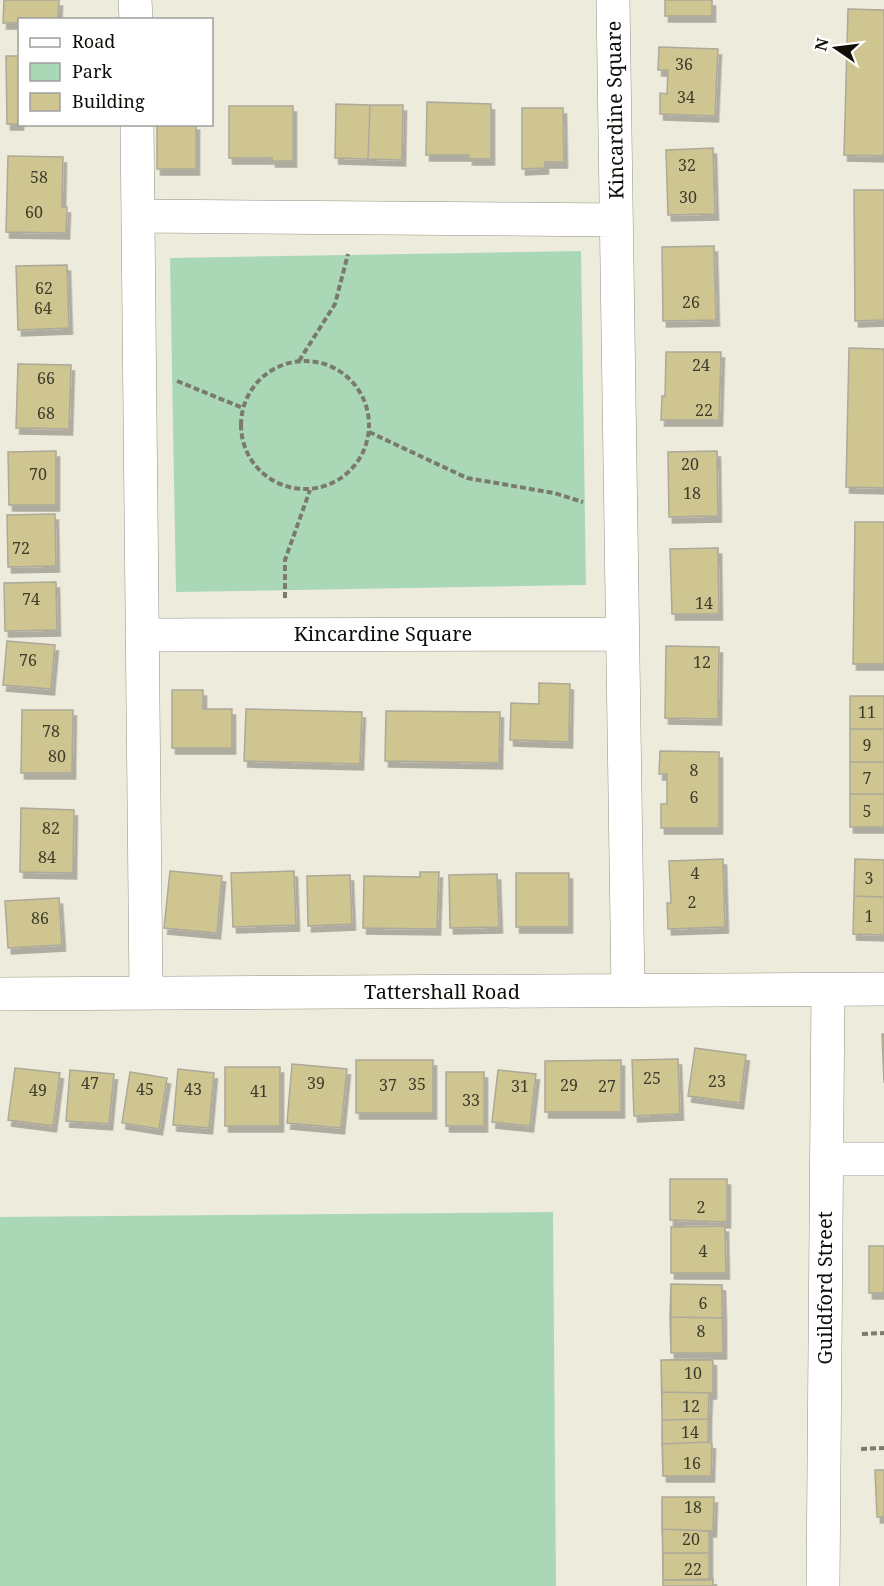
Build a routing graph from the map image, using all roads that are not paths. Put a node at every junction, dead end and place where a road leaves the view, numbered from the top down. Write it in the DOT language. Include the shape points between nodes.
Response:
graph roads {
  1 [pos="135,0"];
  2 [pos="613,0"];
  3 [pos="136,18"];
  4 [pos="137,126"];
  5 [pos="138,216"];
  6 [pos="616,220"];
  7 [pos="623,634"];
  8 [pos="142,635"];
  9 [pos="884,989"];
  10 [pos="828,990"];
  11 [pos="628,991"];
  12 [pos="146,993"];
  13 [pos="0,994"];
  14 [pos="826,1159"];
  15 [pos="884,1159"];
  16 [pos="823,1586"];
  1 -- 3 [label="street"];
  2 -- 6 [label="street, Kincardine Square"];
  4 -- 5 [label="street"];
  5 -- 6 [label="street, Kincardine Square"];
  5 -- 8 [label="street"];
  6 -- 7 [label="street, Kincardine Square"];
  7 -- 8 [label="street, Kincardine Square"];
  7 -- 11 [label="street, Kincardine Square"];
  8 -- 12 [label="street"];
  9 -- 10 [label="street, Tattershall Road"];
  10 -- 11 [label="street, Tattershall Road"];
  10 -- 14 [label="street, Guildford Street"];
  11 -- 12 [label="street, Tattershall Road"];
  12 -- 13 [label="street, Tattershall Road"];
  14 -- 15 [label="street"];
  14 -- 16 [label="street, Guildford Street"];
}
